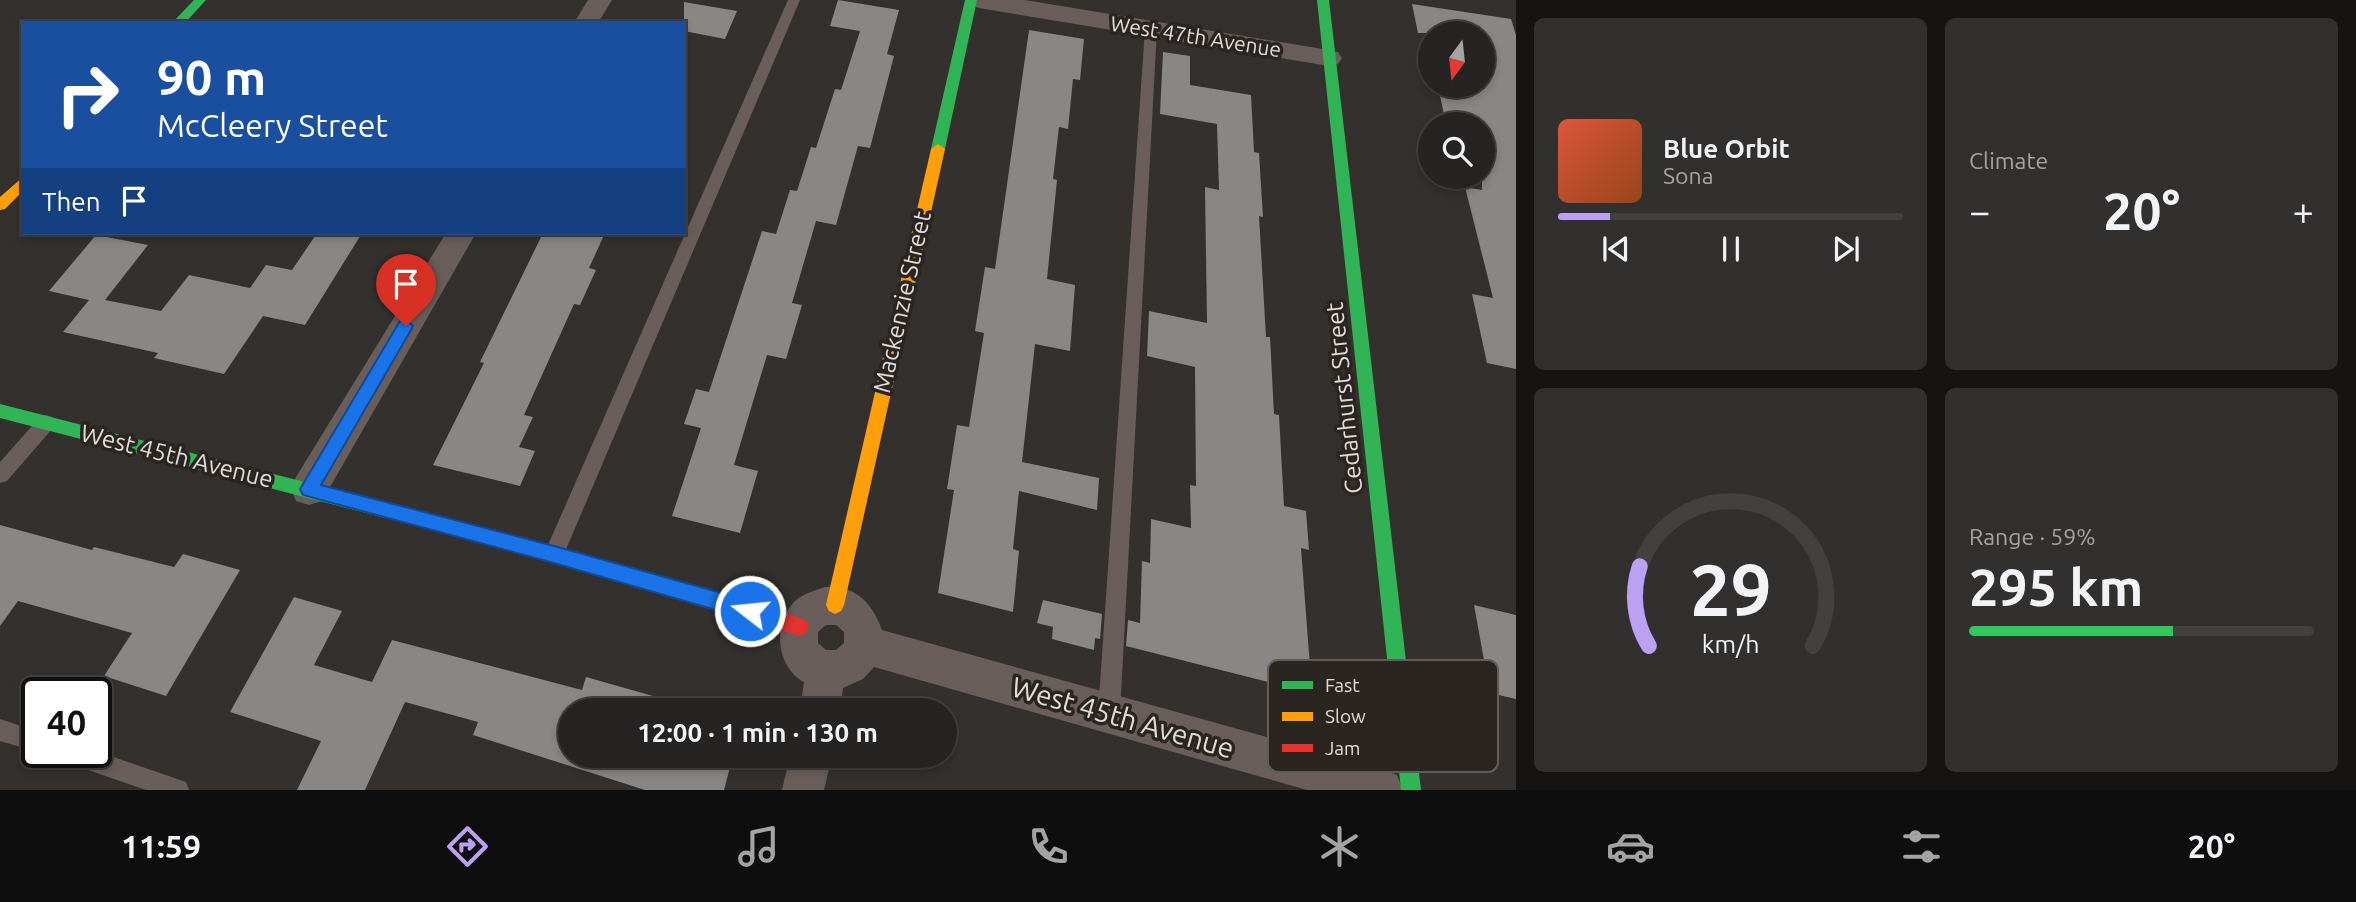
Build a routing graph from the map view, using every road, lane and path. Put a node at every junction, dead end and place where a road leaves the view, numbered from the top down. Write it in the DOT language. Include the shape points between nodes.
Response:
graph roads {
  1 [pos="200,0"];
  2 [pos="600,0"];
  3 [pos="794,0"];
  4 [pos="971,0"];
  5 [pos="979,0"];
  6 [pos="1324,0"];
  7 [pos="180,21"];
  8 [pos="587,21"];
  9 [pos="1151,29"];
  10 [pos="1329,58"];
  11 [pos="21,184"];
  12 [pos="0,205"];
  13 [pos="460,235"];
  14 [pos="0,411"];
  15 [pos="46,423"];
  16 [pos="0,475"];
  17 [pos="309,489"];
  18 [pos="554,554"];
  19 [pos="835,605"];
  20 [pos="800,627"];
  21 [pos="864,645"];
  22 [pos="1396,660"];
  23 [pos="827,670"];
  24 [pos="822,698"];
  25 [pos="1109,713"];
  26 [pos="0,730"];
  27 [pos="21,737"];
  28 [pos="1268,758"];
  29 [pos="112,767"];
  30 [pos="808,768"];
  31 [pos="1318,772"];
  32 [pos="1409,772"];
  33 [pos="178,790"];
  34 [pos="803,790"];
  35 [pos="1382,790"];
  36 [pos="1411,790"];
  1 -- 7 [label="street"];
  2 -- 8 [label="street"];
  3 -- 18 [label="lane"];
  4 -- 19 [label="street, Mackenzie Street"];
  5 -- 9 [label="street, West 47th Avenue"];
  6 -- 10 [label="street, Cedarhurst Street"];
  9 -- 10 [label="street, West 47th Avenue"];
  9 -- 25 [label="lane"];
  10 -- 22 [label="street, Cedarhurst Street"];
  11 -- 12 [label="street"];
  13 -- 17 [label="street"];
  14 -- 15 [label="street, West 45th Avenue"];
  15 -- 16 [label="lane"];
  15 -- 17 [label="street, West 45th Avenue"];
  17 -- 18 [label="street, West 45th Avenue"];
  18 -- 20 [label="street, West 45th Avenue"];
  19 -- 20 [label="street" via="813,609"];
  19 -- 21 [label="street" via="857,619"];
  20 -- 23 [label="street" via="798,641 803,654"];
  21 -- 23 [label="street" via="850,666"];
  21 -- 25 [label="street, West 45th Avenue"];
  23 -- 24 [label="street"];
  25 -- 28 [label="street, West 45th Avenue"];
  26 -- 27 [label="lane"];
  29 -- 33 [label="lane"];
  30 -- 34 [label="street"];
  31 -- 35 [label="street, West 45th Avenue"];
  32 -- 36 [label="street, Cedarhurst Street"];
}
